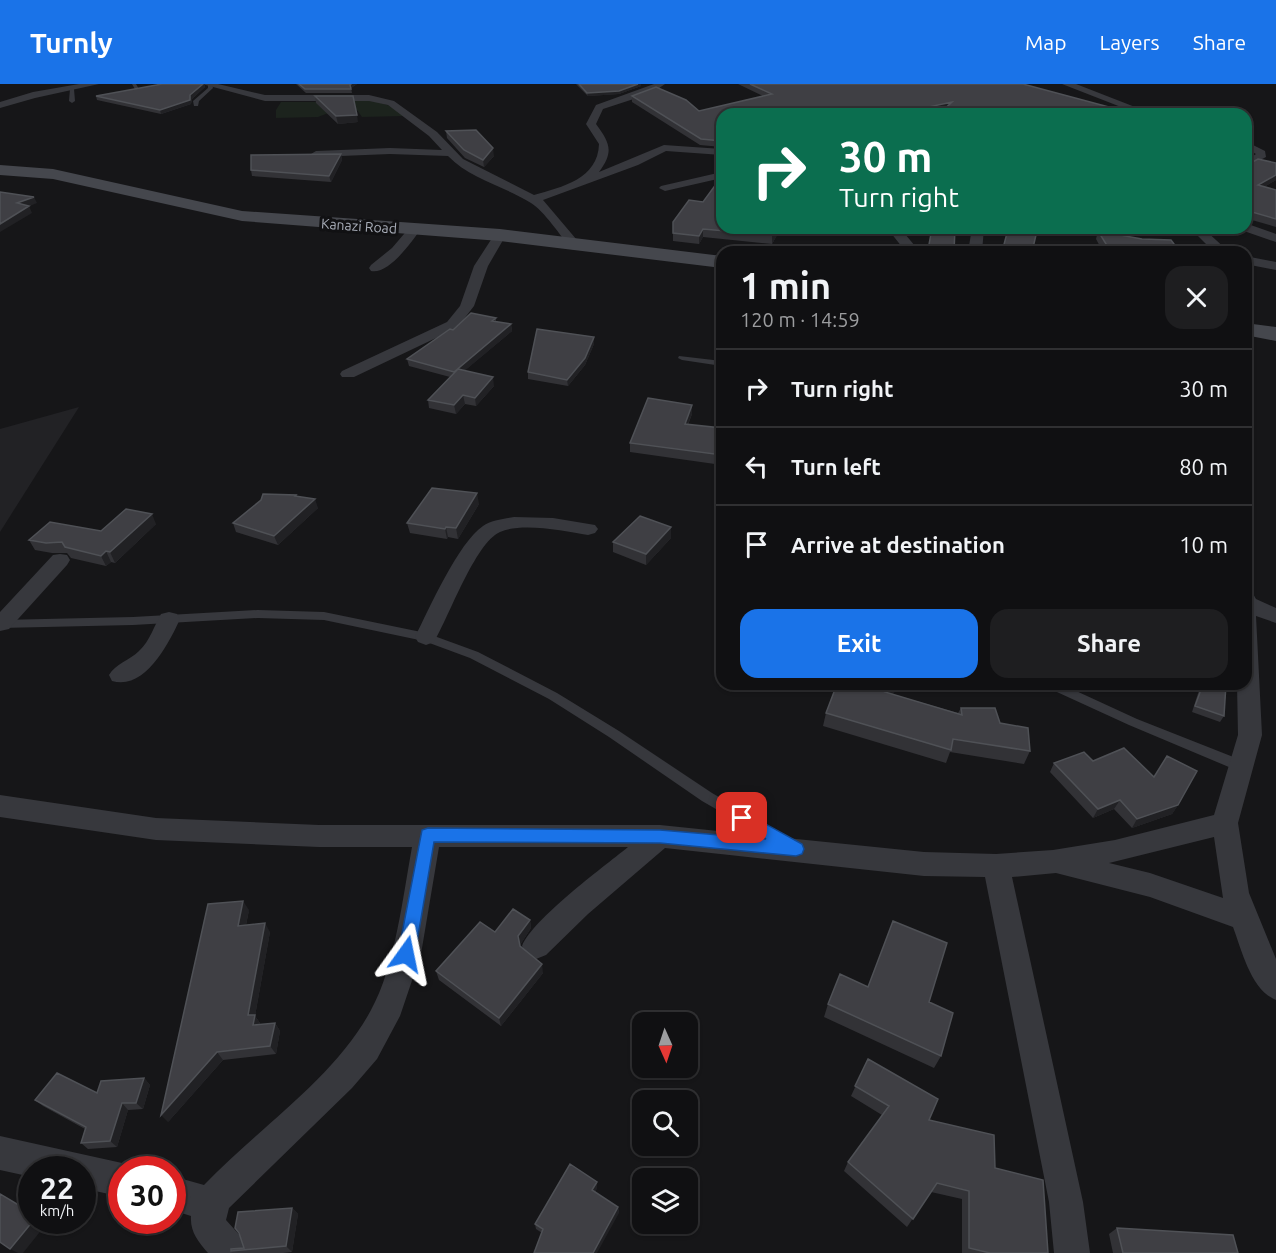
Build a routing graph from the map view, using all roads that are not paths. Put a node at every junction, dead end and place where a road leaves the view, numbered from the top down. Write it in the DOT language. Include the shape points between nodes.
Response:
graph roads {
  1 [pos="94,84"];
  2 [pos="134,84"];
  3 [pos="208,84"];
  4 [pos="660,84"];
  5 [pos="1067,84"];
  6 [pos="72,88"];
  7 [pos="138,90"];
  8 [pos="72,101"];
  9 [pos="0,105"];
  10 [pos="196,105"];
  11 [pos="1132,108"];
  12 [pos="1252,148"];
  13 [pos="716,152"];
  14 [pos="450,153"];
  15 [pos="316,154"];
  16 [pos="1252,162"];
  17 [pos="0,170"];
  18 [pos="716,176"];
  19 [pos="587,180"];
  20 [pos="666,188"];
  21 [pos="533,198"];
  22 [pos="1252,229"];
  23 [pos="414,230"];
  24 [pos="898,234"];
  25 [pos="1202,234"];
  26 [pos="500,235"];
  27 [pos="1276,238"];
  28 [pos="576,246"];
  29 [pos="908,246"];
  30 [pos="1216,246"];
  31 [pos="716,261"];
  32 [pos="1252,261"];
  33 [pos="1276,266"];
  34 [pos="376,268"];
  35 [pos="1252,330"];
  36 [pos="1276,334"];
  37 [pos="682,358"];
  38 [pos="716,363"];
  39 [pos="348,374"];
  40 [pos="588,529"];
  41 [pos="60,560"];
  42 [pos="1252,606"];
  43 [pos="1276,616"];
  44 [pos="169,619"];
  45 [pos="0,624"];
  46 [pos="426,637"];
  47 [pos="120,675"];
  48 [pos="1063,690"];
  49 [pos="1248,690"];
  50 [pos="1241,766"];
  51 [pos="0,806"];
  52 [pos="1225,823"];
  53 [pos="428,835"];
  54 [pos="660,836"];
  55 [pos="796,849"];
  56 [pos="1053,862"];
  57 [pos="996,866"];
  58 [pos="1243,918"];
  59 [pos="536,946"];
  60 [pos="1276,986"];
  61 [pos="0,1153"];
  62 [pos="18,1157"];
  63 [pos="186,1197"];
  64 [pos="212,1204"];
  65 [pos="231,1253"];
  66 [pos="1072,1253"];
  1 -- 6 [label="street"];
  2 -- 7 [label="lane"];
  3 -- 10 [label="lane" via="211,88"];
  3 -- 14 [label="street" via="265,98 382,100 418,122"];
  4 -- 19 [label="street" via="648,92 599,107 591,124 602,138 604,149 599,165"];
  5 -- 11 [label="street"];
  6 -- 8 [label="lane"];
  6 -- 9 [label="street"];
  12 -- 16 [label="street" via="1261,157"];
  13 -- 19 [label="street" via="664,148"];
  14 -- 15 [label="street"];
  14 -- 21 [label="street" via="492,180"];
  17 -- 23 [label="main road, Kanazi Road" via="53,174 242,216"];
  18 -- 20 [label="street"];
  19 -- 21 [label="street"];
  21 -- 28 [label="street"];
  22 -- 27 [label="street"];
  23 -- 26 [label="main road, Kanazi Road"];
  23 -- 34 [label="street"];
  24 -- 29 [label="street"];
  25 -- 30 [label="street"];
  26 -- 28 [label="main road, Kanazi Road"];
  26 -- 39 [label="street" via="479,272 471,301 452,325"];
  28 -- 31 [label="main road, Kanazi Road"];
  32 -- 33 [label="street"];
  35 -- 36 [label="main road"];
  37 -- 38 [label="lane"];
  40 -- 46 [label="street" via="531,524 489,529 450,589"];
  41 -- 45 [label="street"];
  42 -- 43 [label="street"];
  44 -- 45 [label="lane"];
  44 -- 46 [label="lane" via="258,614 324,616"];
  44 -- 47 [label="street" via="154,652"];
  46 -- 55 [label="lane" via="553,696 707,797"];
  48 -- 50 [label="lane"];
  49 -- 50 [label="street" via="1250,735"];
  50 -- 52 [label="street"];
  51 -- 53 [label="street" via="156,829 319,836"];
  52 -- 56 [label="street"];
  52 -- 58 [label="street" via="1235,893"];
  53 -- 54 [label="street"];
  53 -- 64 [label="street" via="406,954 385,1016 366,1048 341,1077 230,1182"];
  54 -- 55 [label="street"];
  54 -- 59 [label="street"];
  55 -- 57 [label="street" via="924,864"];
  56 -- 57 [label="street"];
  56 -- 58 [label="street" via="1150,885"];
  57 -- 66 [label="street" via="1066,1202"];
  58 -- 60 [label="street" via="1259,958"];
  61 -- 62 [label="street"];
  63 -- 64 [label="street"];
  64 -- 65 [label="street" via="208,1226"];
}
